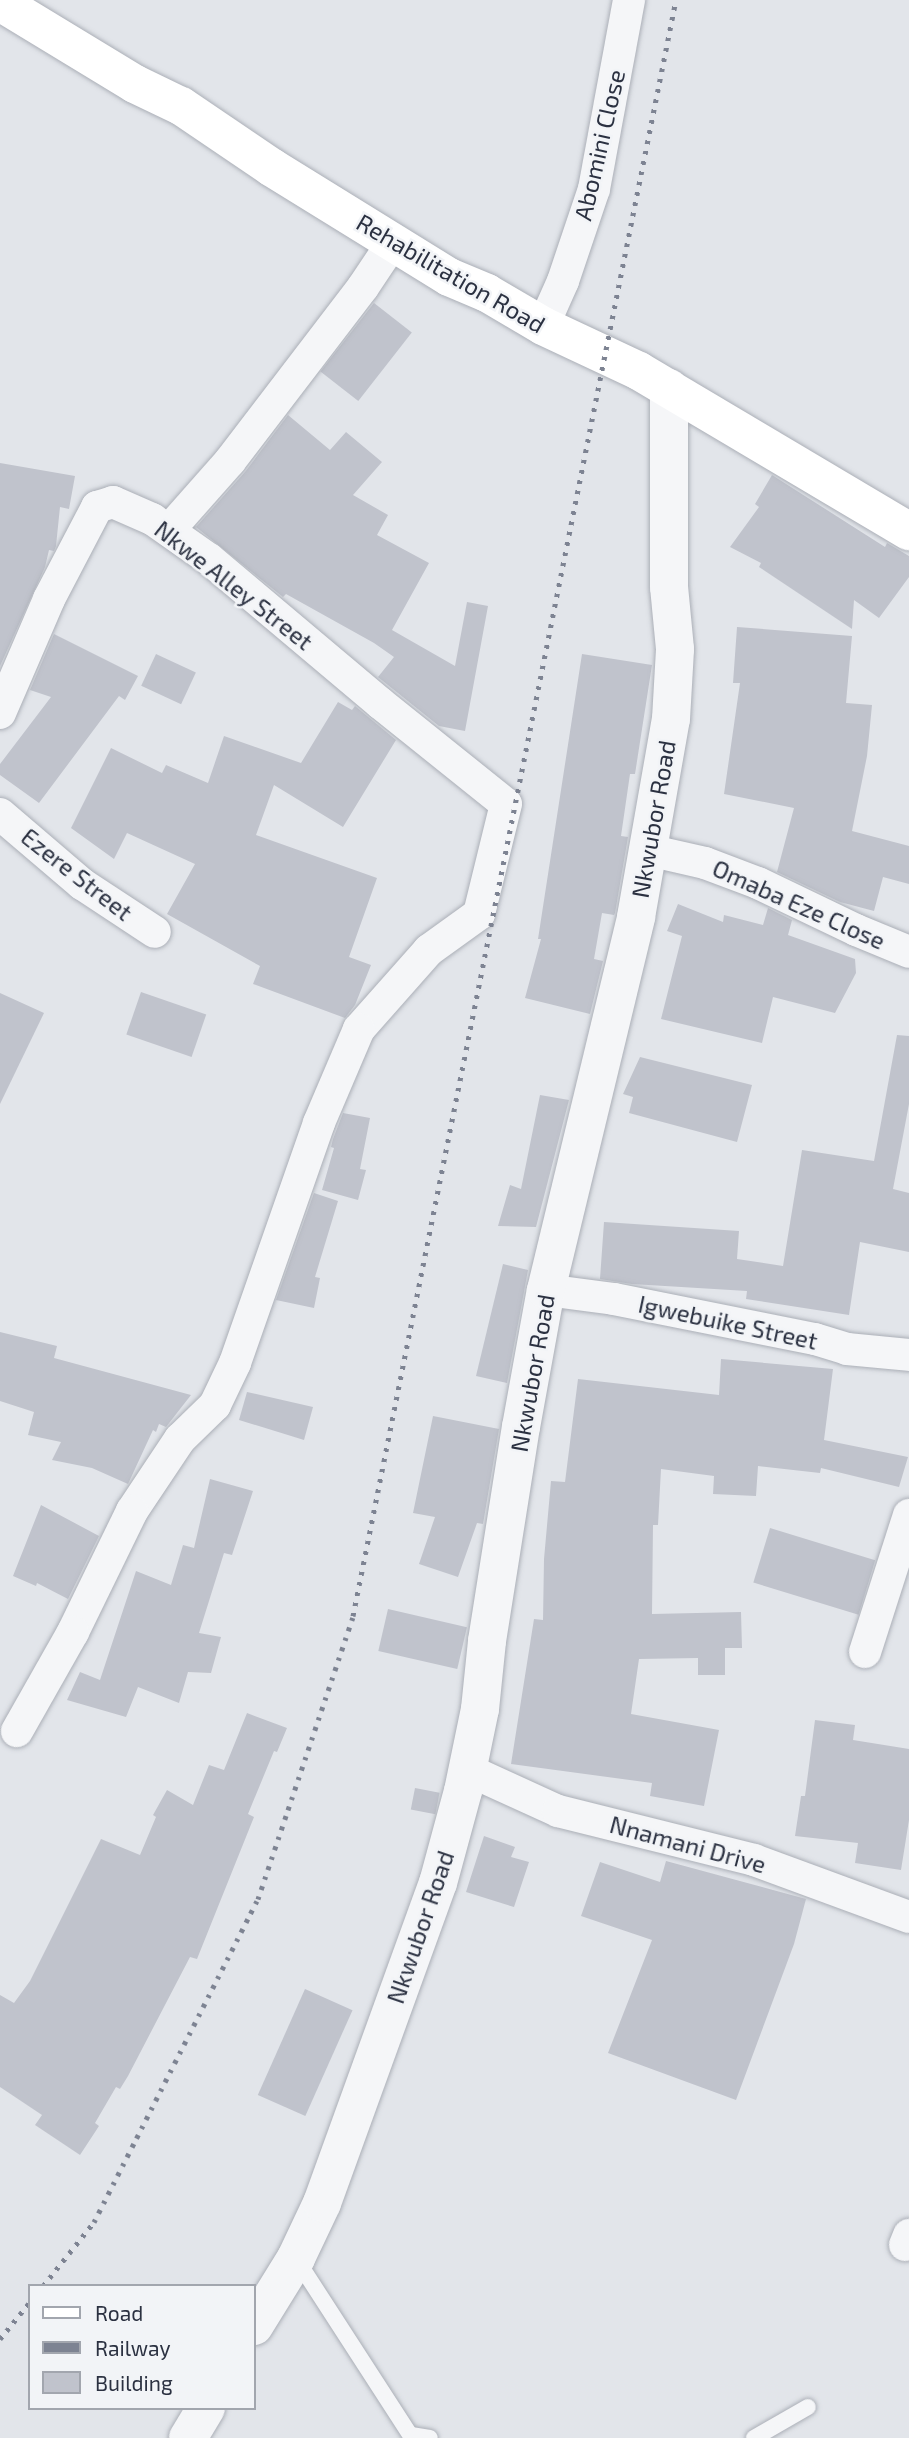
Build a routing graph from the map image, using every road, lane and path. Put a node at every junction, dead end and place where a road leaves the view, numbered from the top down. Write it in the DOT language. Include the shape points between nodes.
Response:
graph roads {
  1 [pos="629,0"];
  2 [pos="0,2"];
  3 [pos="393,242"];
  4 [pos="543,326"];
  5 [pos="669,388"];
  6 [pos="169,530"];
  7 [pos="909,531"];
  8 [pos="0,713"];
  9 [pos="0,814"];
  10 [pos="648,850"];
  11 [pos="155,932"];
  12 [pos="909,952"];
  13 [pos="546,1290"];
  14 [pos="909,1355"];
  15 [pos="909,1515"];
  16 [pos="865,1652"];
  17 [pos="17,1731"];
  18 [pos="468,1770"];
  19 [pos="909,1917"];
  20 [pos="296,2258"];
  21 [pos="256,2323"];
  22 [pos="808,2407"];
  23 [pos="205,2410"];
  24 [pos="411,2436"];
  25 [pos="188,2438"];
  26 [pos="430,2438"];
  27 [pos="754,2438"];
  1 -- 4 [label="street, Abomini Close" via="594,189"];
  2 -- 3 [label="main road, Rehabilitation Road" via="135,84 181,106"];
  3 -- 4 [label="main road, Rehabilitation Road"];
  3 -- 6 [label="street" via="230,461"];
  4 -- 5 [label="main road, Rehabilitation Road"];
  5 -- 7 [label="main road, Rehabilitation Road"];
  5 -- 10 [label="street, Nkwubor Road" via="669,587 675,649 671,719"];
  6 -- 8 [label="street, Nkwe Alley Street" via="113,502 97,507 49,599"];
  6 -- 17 [label="street, Nkwe Alley Street" via="506,804 478,914 429,950 359,1028 215,1405 180,1439 132,1511 73,1632"];
  9 -- 11 [label="street, Ezere Street" via="82,884"];
  10 -- 12 [label="street, Omaba Eze Close" via="705,863 758,883"];
  10 -- 13 [label="street, Nkwubor Road"];
  13 -- 14 [label="street, Igwebuike Street" via="654,1307 847,1349"];
  13 -- 18 [label="street, Nkwubor Road"];
  15 -- 16 [label="street"];
  18 -- 19 [label="street, Nnamani Drive" via="558,1811 754,1860"];
  18 -- 20 [label="street, Nkwubor Road" via="438,1883 412,1958 322,2203"];
  20 -- 21 [label="street, Nkwubor Road"];
  20 -- 24 [label="lane"];
  22 -- 27 [label="lane"];
  23 -- 25 [label="street"];
  24 -- 26 [label="lane"];
}
